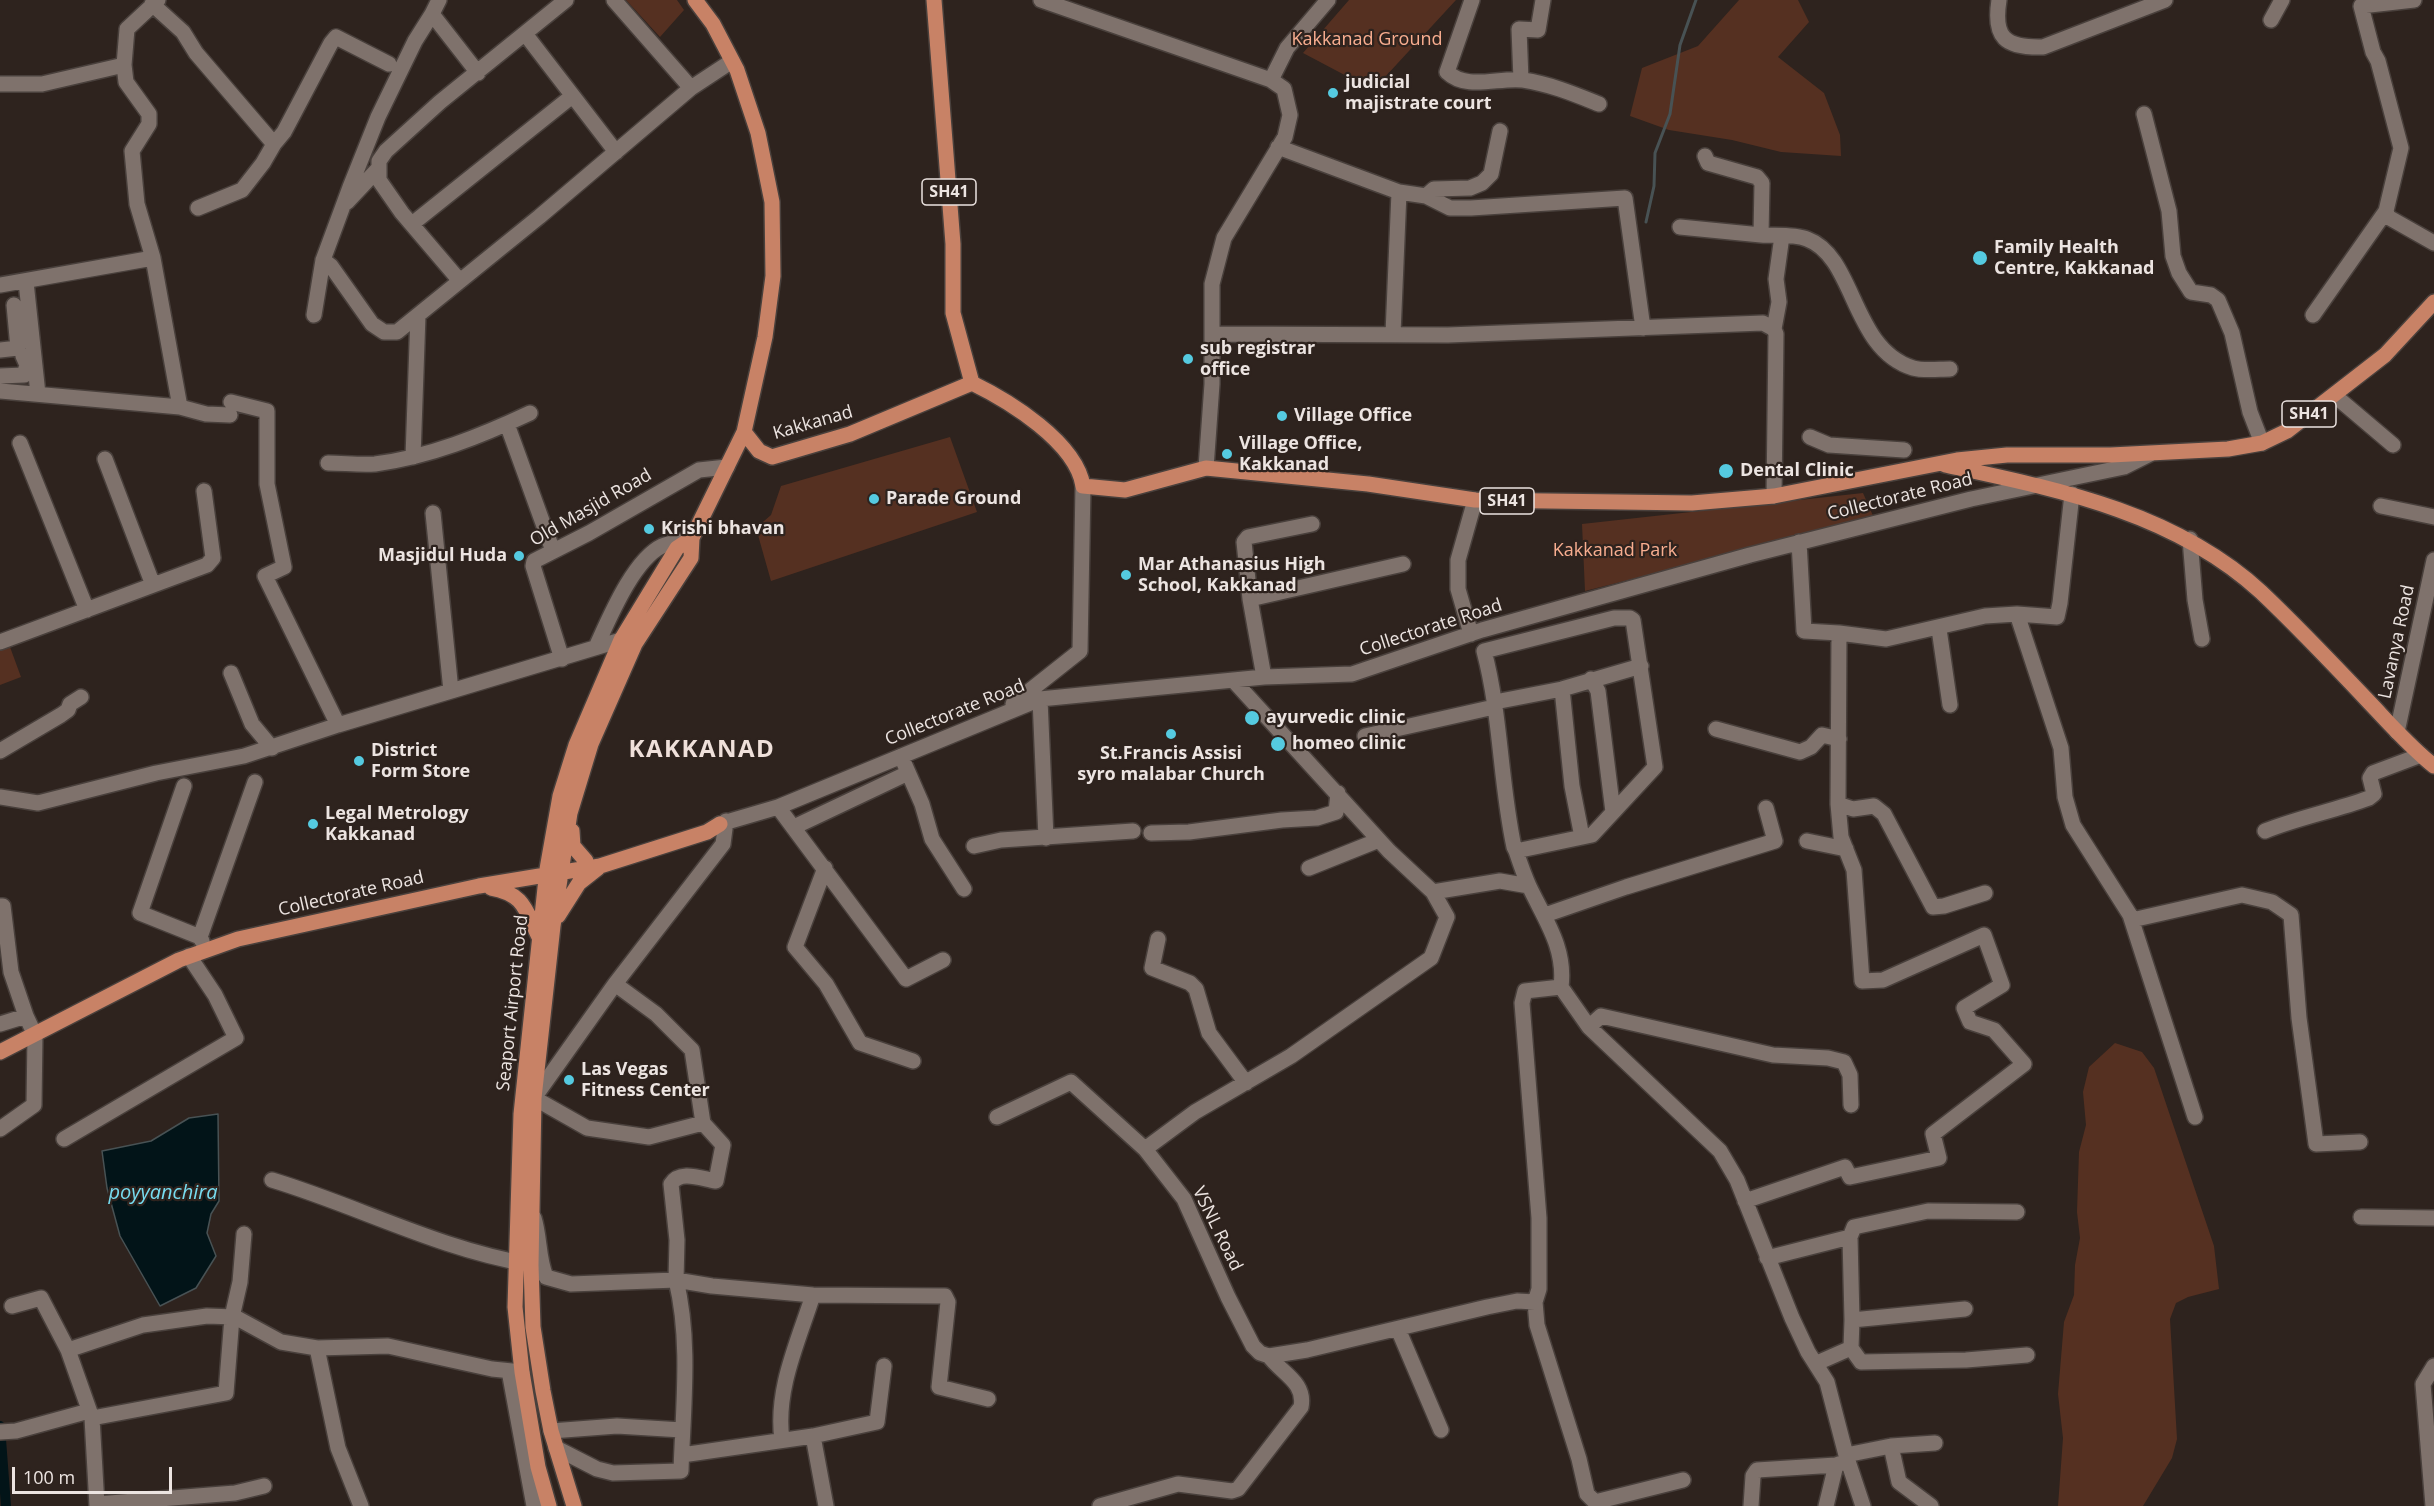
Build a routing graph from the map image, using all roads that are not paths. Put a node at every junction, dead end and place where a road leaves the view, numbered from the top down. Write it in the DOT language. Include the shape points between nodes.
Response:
graph roads {
  1 [pos="566,0"];
  2 [pos="614,0"];
  3 [pos="695,0"];
  4 [pos="934,0"];
  5 [pos="1041,0"];
  6 [pos="1328,0"];
  7 [pos="1472,0"];
  8 [pos="1543,0"];
  9 [pos="1999,0"];
  10 [pos="2165,0"];
  11 [pos="2282,0"];
  12 [pos="2414,0"];
  13 [pos="155,2"];
  14 [pos="438,4"];
  15 [pos="2271,20"];
  16 [pos="526,35"];
  17 [pos="732,61"];
  18 [pos="389,64"];
  19 [pos="124,65"];
  20 [pos="478,73"];
  21 [pos="1271,80"];
  22 [pos="1521,80"];
  23 [pos="0,84"];
  24 [pos="691,88"];
  25 [pos="571,97"];
  26 [pos="1599,104"];
  27 [pos="2144,114"];
  28 [pos="1500,131"];
  29 [pos="274,144"];
  30 [pos="1278,147"];
  31 [pos="616,152"];
  32 [pos="1705,156"];
  33 [pos="378,169"];
  34 [pos="1399,192"];
  35 [pos="1426,196"];
  36 [pos="343,204"];
  37 [pos="198,208"];
  38 [pos="2386,211"];
  39 [pos="412,224"];
  40 [pos="1680,226"];
  41 [pos="1761,235"];
  42 [pos="1782,236"];
  43 [pos="2434,243"];
  44 [pos="153,258"];
  45 [pos="323,260"];
  46 [pos="460,281"];
  47 [pos="26,282"];
  48 [pos="0,285"];
  49 [pos="2434,302"];
  50 [pos="14,305"];
  51 [pos="314,315"];
  52 [pos="418,315"];
  53 [pos="2313,315"];
  54 [pos="1643,328"];
  55 [pos="1774,329"];
  56 [pos="1212,334"];
  57 [pos="1393,334"];
  58 [pos="18,348"];
  59 [pos="0,350"];
  60 [pos="1950,369"];
  61 [pos="0,376"];
  62 [pos="972,383"];
  63 [pos="0,391"];
  64 [pos="38,394"];
  65 [pos="2334,395"];
  66 [pos="180,406"];
  67 [pos="530,413"];
  68 [pos="507,424"];
  69 [pos="744,432"];
  70 [pos="1810,437"];
  71 [pos="20,443"];
  72 [pos="2262,443"];
  73 [pos="2393,445"];
  74 [pos="2150,454"];
  75 [pos="413,457"];
  76 [pos="105,459"];
  77 [pos="1933,462"];
  78 [pos="328,463"];
  79 [pos="727,467"];
  80 [pos="1206,468"];
  81 [pos="1905,469"];
  82 [pos="2039,485"];
  83 [pos="1083,486"];
  84 [pos="204,491"];
  85 [pos="2072,494"];
  86 [pos="1774,496"];
  87 [pos="1475,500"];
  88 [pos="2381,506"];
  89 [pos="433,513"];
  90 [pos="2434,517"];
  91 [pos="1312,524"];
  92 [pos="692,538"];
  93 [pos="2190,539"];
  94 [pos="1799,542"];
  95 [pos="553,551"];
  96 [pos="2434,560"];
  97 [pos="1402,564"];
  98 [pos="153,585"];
  99 [pos="1250,599"];
  100 [pos="87,610"];
  101 [pos="2017,614"];
  102 [pos="1939,628"];
  103 [pos="1839,633"];
  104 [pos="1471,634"];
  105 [pos="2202,639"];
  106 [pos="621,640"];
  107 [pos="0,642"];
  108 [pos="596,647"];
  109 [pos="562,659"];
  110 [pos="1641,666"];
  111 [pos="231,673"];
  112 [pos="1264,677"];
  113 [pos="1591,679"];
  114 [pos="1233,680"];
  115 [pos="1562,689"];
  116 [pos="451,691"];
  117 [pos="81,697"];
  118 [pos="1040,699"];
  119 [pos="1495,705"];
  120 [pos="1950,705"];
  121 [pos="1004,712"];
  122 [pos="338,725"];
  123 [pos="1716,729"];
  124 [pos="2397,732"];
  125 [pos="1365,736"];
  126 [pos="1839,739"];
  127 [pos="272,748"];
  128 [pos="0,751"];
  129 [pos="2421,755"];
  130 [pos="901,756"];
  131 [pos="2434,765"];
  132 [pos="908,773"];
  133 [pos="255,782"];
  134 [pos="184,786"];
  135 [pos="1338,793"];
  136 [pos="1,800"];
  137 [pos="1838,804"];
  138 [pos="778,807"];
  139 [pos="1766,808"];
  140 [pos="1613,812"];
  141 [pos="570,813"];
  142 [pos="724,824"];
  143 [pos="794,827"];
  144 [pos="1133,831"];
  145 [pos="2265,831"];
  146 [pos="1151,833"];
  147 [pos="1582,837"];
  148 [pos="1046,838"];
  149 [pos="1379,840"];
  150 [pos="1807,841"];
  151 [pos="974,846"];
  152 [pos="1846,849"];
  153 [pos="1516,851"];
  154 [pos="593,864"];
  155 [pos="825,868"];
  156 [pos="1309,868"];
  157 [pos="554,870"];
  158 [pos="479,886"];
  159 [pos="1529,886"];
  160 [pos="964,889"];
  161 [pos="1433,892"];
  162 [pos="1985,893"];
  163 [pos="0,906"];
  164 [pos="1545,915"];
  165 [pos="2132,920"];
  166 [pos="553,926"];
  167 [pos="539,937"];
  168 [pos="1158,939"];
  169 [pos="189,956"];
  170 [pos="943,960"];
  171 [pos="615,984"];
  172 [pos="1561,987"];
  173 [pos="26,1016"];
  174 [pos="0,1024"];
  175 [pos="1589,1027"];
  176 [pos="35,1035"];
  177 [pos="0,1052"];
  178 [pos="914,1061"];
  179 [pos="1246,1083"];
  180 [pos="534,1098"];
  181 [pos="1851,1105"];
  182 [pos="997,1117"];
  183 [pos="2195,1118"];
  184 [pos="703,1123"];
  185 [pos="0,1130"];
  186 [pos="64,1139"];
  187 [pos="2360,1142"];
  188 [pos="1145,1149"];
  189 [pos="272,1180"];
  190 [pos="1745,1201"];
  191 [pos="2017,1212"];
  192 [pos="533,1215"];
  193 [pos="2361,1217"];
  194 [pos="2434,1218"];
  195 [pos="244,1234"];
  196 [pos="1850,1237"];
  197 [pos="1767,1258"];
  198 [pos="523,1264"];
  199 [pos="676,1280"];
  200 [pos="813,1295"];
  201 [pos="1535,1302"];
  202 [pos="12,1306"];
  203 [pos="1965,1309"];
  204 [pos="232,1317"];
  205 [pos="1852,1320"];
  206 [pos="1398,1329"];
  207 [pos="317,1348"];
  208 [pos="1851,1348"];
  209 [pos="68,1350"];
  210 [pos="2027,1355"];
  211 [pos="1269,1356"];
  212 [pos="1818,1363"];
  213 [pos="884,1366"];
  214 [pos="2434,1366"];
  215 [pos="515,1372"];
  216 [pos="988,1399"];
  217 [pos="91,1414"];
  218 [pos="682,1430"];
  219 [pos="1442,1430"];
  220 [pos="551,1431"];
  221 [pos="0,1432"];
  222 [pos="813,1436"];
  223 [pos="782,1440"];
  224 [pos="1935,1443"];
  225 [pos="1891,1446"];
  226 [pos="556,1448"];
  227 [pos="682,1455"];
  228 [pos="1844,1460"];
  229 [pos="1683,1480"];
  230 [pos="264,1486"];
  231 [pos="215,1500"];
  232 [pos="162,1502"];
  233 [pos="97,1505"];
  234 [pos="361,1506"];
  235 [pos="534,1506"];
  236 [pos="549,1506"];
  237 [pos="574,1506"];
  238 [pos="826,1506"];
  239 [pos="1100,1506"];
  240 [pos="1751,1506"];
  241 [pos="1826,1506"];
  242 [pos="1863,1506"];
  243 [pos="1931,1506"];
  244 [pos="2433,1506"];
  1 -- 16 [label="street"];
  2 -- 24 [label="street"];
  3 -- 17 [label="main road, Seaport Airport Road"];
  4 -- 62 [label="main road, SH41" via="953,244 953,313"];
  5 -- 21 [label="street"];
  6 -- 21 [label="street" via="1287,48"];
  7 -- 22 [label="street" via="1447,72 1461,81"];
  8 -- 22 [label="street" via="1538,30 1520,29"];
  9 -- 10 [label="street" via="1999,33 2005,40 2030,47 2052,44"];
  11 -- 15 [label="street"];
  12 -- 38 [label="street" via="2361,6 2401,148"];
  13 -- 19 [label="street" via="127,29"];
  13 -- 29 [label="street"];
  14 -- 20 [label="street"];
  14 -- 36 [label="street" via="378,117"];
  16 -- 20 [label="street"];
  16 -- 25 [label="street"];
  17 -- 24 [label="street"];
  17 -- 69 [label="main road, Seaport Airport Road" via="758,133 772,202 773,276 765,337"];
  18 -- 29 [label="street" via="336,37"];
  19 -- 23 [label="street" via="42,84"];
  19 -- 44 [label="street" via="126,82 149,114 149,124 132,151 137,204"];
  20 -- 33 [label="street" via="386,151"];
  21 -- 30 [label="street" via="1284,89 1290,115 1285,137"];
  22 -- 26 [label="street"];
  24 -- 31 [label="street"];
  25 -- 31 [label="street"];
  25 -- 39 [label="street"];
  27 -- 72 [label="street" via="2169,211 2173,256 2179,273 2191,292 2218,300 2232,333 2250,412"];
  28 -- 35 [label="street" via="1491,174 1482,183 1470,188 1434,189"];
  29 -- 37 [label="street" via="242,190"];
  30 -- 34 [label="street"];
  30 -- 56 [label="street" via="1224,238 1212,284"];
  31 -- 46 [label="street"];
  32 -- 41 [label="street" via="1708,163 1757,177 1762,183"];
  33 -- 36 [label="street"];
  33 -- 39 [label="street" via="379,180"];
  34 -- 35 [label="street"];
  34 -- 57 [label="street"];
  35 -- 54 [label="street" via="1450,208 1625,198"];
  36 -- 45 [label="street"];
  38 -- 43 [label="street" via="2388,216"];
  38 -- 53 [label="street"];
  39 -- 46 [label="street"];
  40 -- 41 [label="street"];
  41 -- 42 [label="street"];
  42 -- 55 [label="street"];
  42 -- 60 [label="street" via="1807,239 1824,250 1844,278 1880,349 1913,369"];
  44 -- 47 [label="street"];
  44 -- 66 [label="street"];
  45 -- 51 [label="street"];
  45 -- 52 [label="street" via="372,324 384,332 397,332"];
  46 -- 52 [label="street"];
  47 -- 48 [label="street"];
  47 -- 64 [label="street"];
  49 -- 65 [label="main road, SH41" via="2385,355"];
  50 -- 58 [label="street"];
  52 -- 75 [label="street"];
  54 -- 55 [label="street" via="1755,322"];
  54 -- 57 [label="street"];
  55 -- 86 [label="street"];
  56 -- 57 [label="street"];
  56 -- 80 [label="street"];
  58 -- 59 [label="street"];
  58 -- 61 [label="street" via="27,365 24,375"];
  62 -- 69 [label="main road, Kakkanad" via="849,434 772,457 759,452"];
  62 -- 83 [label="main road" via="1014,405 1051,435 1080,474"];
  63 -- 64 [label="street"];
  64 -- 66 [label="street"];
  65 -- 72 [label="main road, SH41" via="2287,430"];
  65 -- 73 [label="street"];
  66 -- 122 [label="street" via="206,414 230,409 267,411 267,484 285,567 265,576"];
  67 -- 68 [label="street"];
  68 -- 75 [label="street" via="482,436"];
  68 -- 95 [label="street"];
  69 -- 79 [label="main road, Seaport Airport Road"];
  70 -- 81 [label="street" via="1829,445 1904,443"];
  71 -- 100 [label="street"];
  72 -- 74 [label="main road, SH41"];
  74 -- 77 [label="main road, SH41" via="2007,455"];
  74 -- 82 [label="street, Collectorate Road" via="2124,466"];
  75 -- 78 [label="street" via="373,464"];
  76 -- 98 [label="street"];
  77 -- 81 [label="main road, SH41"];
  77 -- 82 [label="main road"];
  79 -- 92 [label="main road, Seaport Airport Road"];
  79 -- 95 [label="street, Old Masjid Road" via="699,470"];
  80 -- 83 [label="main road, SH41" via="1125,490"];
  80 -- 87 [label="main road, SH41" via="1368,484"];
  81 -- 86 [label="main road, SH41"];
  82 -- 85 [label="main road"];
  82 -- 94 [label="street, Collectorate Road"];
  83 -- 121 [label="street" via="1080,651"];
  84 -- 98 [label="street" via="213,558 207,565"];
  85 -- 93 [label="main road"];
  85 -- 101 [label="street" via="2057,617"];
  86 -- 87 [label="main road, SH41" via="1692,503"];
  87 -- 104 [label="street" via="1458,560 1458,589"];
  88 -- 90 [label="street"];
  89 -- 116 [label="street"];
  91 -- 99 [label="street" via="1248,537 1244,542"];
  92 -- 106 [label="main road, Seaport Airport Road" via="677,548"];
  92 -- 108 [label="street" via="660,547 646,560 624,588"];
  92 -- 141 [label="main road, Seaport Airport Road" via="691,558 635,644 595,734"];
  93 -- 105 [label="street"];
  93 -- 124 [label="main road" via="2261,592"];
  94 -- 103 [label="street" via="1804,632"];
  94 -- 104 [label="street, Collectorate Road"];
  95 -- 109 [label="street, Old Masjid Road" via="534,561 533,566"];
  96 -- 124 [label="street, Lavanya Road"];
  97 -- 99 [label="street"];
  98 -- 100 [label="street"];
  99 -- 112 [label="street"];
  100 -- 107 [label="street"];
  101 -- 102 [label="street" via="1985,616"];
  101 -- 165 [label="street" via="2061,748 2065,797 2073,825"];
  102 -- 103 [label="street" via="1886,639"];
  102 -- 120 [label="street"];
  103 -- 126 [label="street"];
  104 -- 112 [label="street, Collectorate Road" via="1352,674"];
  106 -- 108 [label="street"];
  106 -- 157 [label="main road, Seaport Airport Road" via="576,745 560,796"];
  108 -- 109 [label="street"];
  109 -- 116 [label="street"];
  110 -- 113 [label="street"];
  110 -- 119 [label="street" via="1633,620 1625,616 1484,651"];
  110 -- 140 [label="street" via="1655,767"];
  111 -- 127 [label="street" via="252,724"];
  112 -- 114 [label="street, Collectorate Road"];
  113 -- 115 [label="street"];
  113 -- 140 [label="street" via="1598,691"];
  114 -- 118 [label="street, Collectorate Road"];
  114 -- 135 [label="street"];
  115 -- 119 [label="street"];
  115 -- 147 [label="street" via="1572,786"];
  116 -- 122 [label="street"];
  117 -- 128 [label="street" via="61,715"];
  118 -- 121 [label="street, Collectorate Road"];
  118 -- 148 [label="street"];
  119 -- 125 [label="street"];
  119 -- 153 [label="street" via="1508,817"];
  121 -- 130 [label="street, Collectorate Road"];
  122 -- 127 [label="street"];
  123 -- 126 [label="street" via="1800,752 1822,735"];
  124 -- 129 [label="main road"];
  126 -- 137 [label="street"];
  127 -- 136 [label="street" via="39,803"];
  129 -- 131 [label="main road"];
  129 -- 145 [label="street" via="2373,773 2372,797"];
  130 -- 132 [label="street"];
  130 -- 138 [label="street, Collectorate Road"];
  132 -- 143 [label="street"];
  132 -- 160 [label="street" via="932,839"];
  133 -- 134 [label="street" via="201,939 140,913"];
  135 -- 146 [label="street" via="1336,812 1317,818"];
  135 -- 149 [label="street"];
  137 -- 152 [label="street"];
  137 -- 162 [label="street" via="1853,809 1874,806 1884,814 1933,907"];
  138 -- 142 [label="street, Collectorate Road"];
  138 -- 143 [label="street"];
  139 -- 164 [label="street" via="1775,841"];
  140 -- 147 [label="street" via="1592,835"];
  141 -- 154 [label="main road" via="573,846"];
  141 -- 157 [label="main road, Seaport Airport Road"];
  142 -- 154 [label="main road, Collectorate Road" via="705,825"];
  142 -- 171 [label="street" via="723,844"];
  143 -- 155 [label="street"];
  144 -- 148 [label="street"];
  147 -- 153 [label="street"];
  148 -- 151 [label="street" via="987,841"];
  149 -- 156 [label="street"];
  149 -- 161 [label="street"];
  150 -- 152 [label="street"];
  152 -- 190 [label="street" via="1854,870 1862,981 1883,980 1984,935 2002,985 1964,1008 1970,1022 1994,1030 2024,1064 1933,1134 1939,1158 1850,1177 1845,1167"];
  153 -- 159 [label="street"];
  154 -- 157 [label="main road, Collectorate Road"];
  154 -- 166 [label="main road"];
  155 -- 170 [label="street" via="906,979"];
  155 -- 178 [label="street" via="795,947 826,984 861,1043"];
  157 -- 158 [label="main road, Collectorate Road"];
  157 -- 166 [label="main road, Seaport Airport Road"];
  157 -- 167 [label="main road, Seaport Airport Road"];
  158 -- 167 [label="main road" via="510,891 522,903"];
  158 -- 169 [label="main road, Collectorate Road" via="238,939"];
  159 -- 161 [label="street" via="1500,881"];
  159 -- 164 [label="street"];
  161 -- 179 [label="street" via="1447,917 1431,958"];
  163 -- 173 [label="street" via="15,989"];
  164 -- 172 [label="street" via="1563,970"];
  165 -- 183 [label="street"];
  165 -- 187 [label="street" via="2242,895 2272,902 2291,915 2299,1018 2316,1144"];
  166 -- 180 [label="main road, Seaport Airport Road"];
  167 -- 198 [label="main road, Seaport Airport Road" via="521,1114"];
  168 -- 179 [label="street" via="1152,968 1196,989 1209,1032"];
  169 -- 176 [label="main road, Collectorate Road" via="121,987"];
  169 -- 186 [label="street" via="215,995 236,1038"];
  171 -- 180 [label="street"];
  171 -- 184 [label="street" via="656,1014 692,1050"];
  172 -- 175 [label="street"];
  172 -- 201 [label="street" via="1525,991 1522,1003 1539,1218 1539,1289"];
  173 -- 174 [label="street"];
  173 -- 176 [label="street"];
  175 -- 181 [label="street" via="1601,1016 1773,1055 1844,1062 1850,1075"];
  175 -- 190 [label="street" via="1720,1151"];
  176 -- 177 [label="main road, Collectorate Road"];
  176 -- 185 [label="street" via="34,1105"];
  179 -- 188 [label="street"];
  180 -- 184 [label="street" via="587,1128 649,1137"];
  180 -- 192 [label="main road, Seaport Airport Road"];
  182 -- 188 [label="street, VSNL Road" via="1071,1082"];
  184 -- 199 [label="street" via="719,1138 723,1155 716,1181 685,1176 671,1184 677,1240"];
  188 -- 211 [label="street, VSNL Road" via="1184,1199 1253,1346"];
  189 -- 198 [label="street" via="384,1222"];
  190 -- 197 [label="street"];
  191 -- 196 [label="street" via="1928,1211 1854,1227"];
  192 -- 198 [label="main road, Seaport Airport Road"];
  192 -- 199 [label="street" via="546,1277 571,1284"];
  193 -- 194 [label="street"];
  195 -- 204 [label="street"];
  196 -- 197 [label="street"];
  196 -- 205 [label="street"];
  197 -- 212 [label="street" via="1808,1352"];
  198 -- 215 [label="main road, Seaport Airport Road" via="515,1307"];
  198 -- 220 [label="main road, Seaport Airport Road"];
  199 -- 200 [label="street"];
  199 -- 218 [label="street" via="685,1356"];
  200 -- 216 [label="street" via="947,1297 939,1387"];
  200 -- 223 [label="street" via="783,1386 779,1424"];
  201 -- 206 [label="street" via="1517,1301"];
  201 -- 229 [label="street" via="1537,1325 1587,1494 1595,1502"];
  202 -- 209 [label="street" via="42,1298"];
  203 -- 205 [label="street"];
  204 -- 207 [label="street" via="281,1342"];
  204 -- 209 [label="street" via="207,1316 143,1325"];
  204 -- 217 [label="street" via="226,1393"];
  205 -- 208 [label="street"];
  206 -- 211 [label="street"];
  206 -- 219 [label="street"];
  207 -- 215 [label="street" via="388,1346"];
  207 -- 234 [label="street" via="338,1448"];
  208 -- 210 [label="street" via="1861,1362"];
  208 -- 212 [label="street"];
  209 -- 217 [label="street"];
  211 -- 239 [label="street, VSNL Road" via="1300,1390 1301,1407 1238,1489 1178,1484"];
  212 -- 228 [label="street" via="1827,1382"];
  213 -- 222 [label="street" via="878,1422"];
  214 -- 244 [label="street" via="2423,1384"];
  215 -- 235 [label="street"];
  215 -- 236 [label="main road, Seaport Airport Road"];
  217 -- 221 [label="street"];
  217 -- 233 [label="street"];
  218 -- 220 [label="street" via="617,1426"];
  218 -- 227 [label="street"];
  220 -- 226 [label="main road, Seaport Airport Road"];
  222 -- 223 [label="street"];
  222 -- 238 [label="street"];
  223 -- 227 [label="street"];
  224 -- 225 [label="street"];
  225 -- 228 [label="street"];
  225 -- 243 [label="street" via="1899,1482"];
  226 -- 227 [label="street" via="613,1473 681,1471"];
  226 -- 237 [label="main road, Seaport Airport Road"];
  228 -- 240 [label="street" via="1757,1470"];
  228 -- 241 [label="street"];
  228 -- 242 [label="street"];
  230 -- 231 [label="street"];
  231 -- 232 [label="street"];
  232 -- 233 [label="street"];
}
